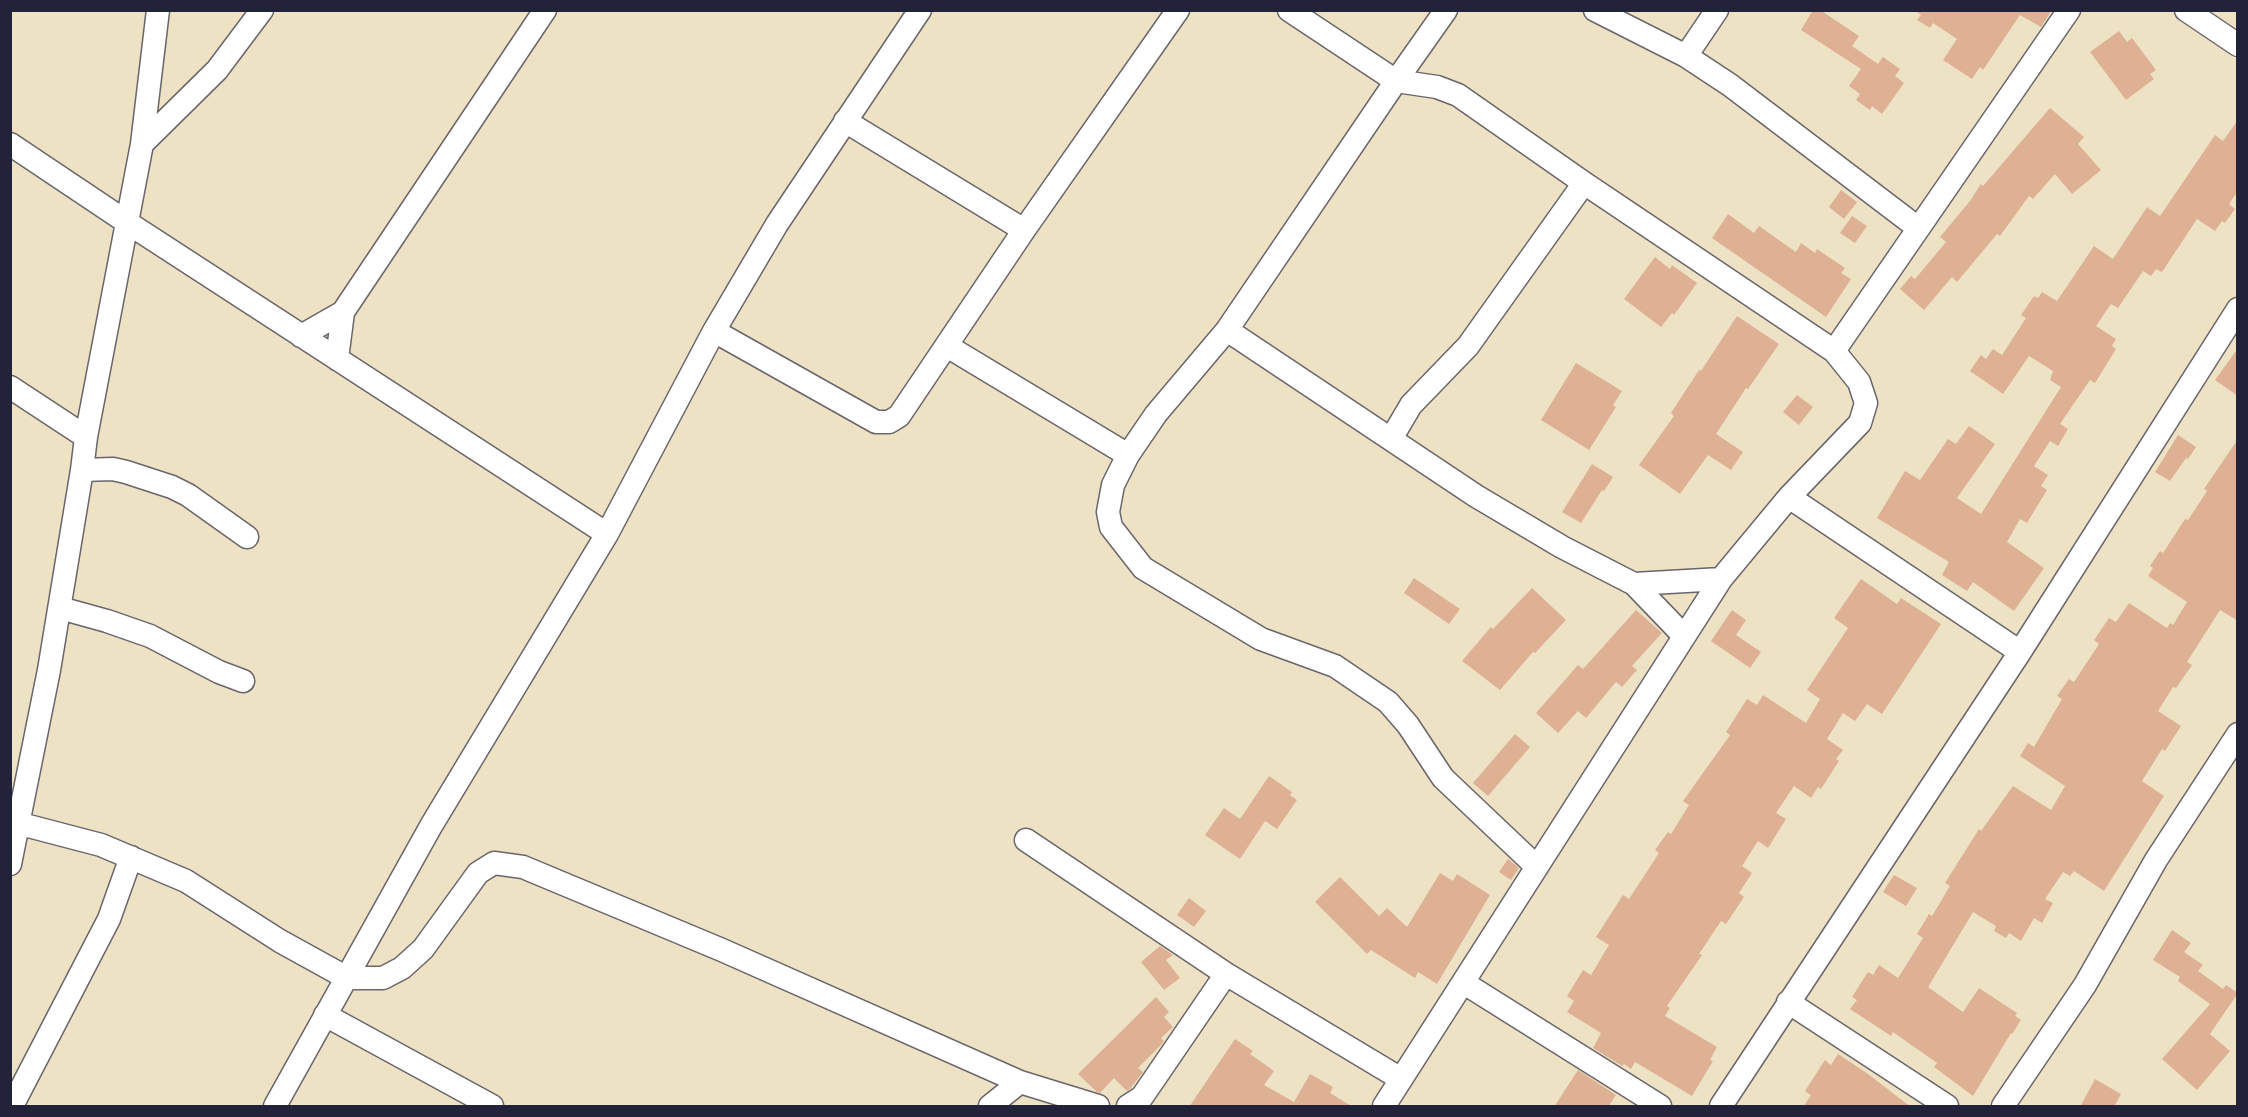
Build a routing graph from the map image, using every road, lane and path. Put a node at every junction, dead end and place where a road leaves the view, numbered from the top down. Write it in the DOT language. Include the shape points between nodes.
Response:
graph roads {
  1 [pos="158,10"];
  2 [pos="262,10"];
  3 [pos="545,10"];
  4 [pos="920,10"];
  5 [pos="1178,10"];
  6 [pos="1289,10"];
  7 [pos="1446,10"];
  8 [pos="1595,10"];
  9 [pos="1717,10"];
  10 [pos="2069,10"];
  11 [pos="2186,10"];
  12 [pos="2238,45"];
  13 [pos="1686,56"];
  14 [pos="1396,81"];
  15 [pos="845,122"];
  16 [pos="10,144"];
  17 [pos="142,144"];
  18 [pos="1584,183"];
  19 [pos="128,223"];
  20 [pos="1918,228"];
  21 [pos="1024,230"];
  22 [pos="2238,309"];
  23 [pos="343,312"];
  24 [pos="1227,330"];
  25 [pos="714,331"];
  26 [pos="301,336"];
  27 [pos="946,346"];
  28 [pos="1834,351"];
  29 [pos="337,359"];
  30 [pos="10,387"];
  31 [pos="86,437"];
  32 [pos="1390,439"];
  33 [pos="1128,455"];
  34 [pos="82,470"];
  35 [pos="1790,497"];
  36 [pos="607,534"];
  37 [pos="247,537"];
  38 [pos="1721,579"];
  39 [pos="1634,584"];
  40 [pos="60,608"];
  41 [pos="1684,636"];
  42 [pos="2020,652"];
  43 [pos="243,681"];
  44 [pos="2238,734"];
  45 [pos="16,796"];
  46 [pos="17,823"];
  47 [pos="1026,840"];
  48 [pos="131,857"];
  49 [pos="10,864"];
  50 [pos="1537,867"];
  51 [pos="1227,974"];
  52 [pos="346,978"];
  53 [pos="1464,983"];
  54 [pos="1788,1002"];
  55 [pos="325,1015"];
  56 [pos="1401,1079"];
  57 [pos="1020,1082"];
  58 [pos="481,1104"];
  59 [pos="12,1107"];
  60 [pos="275,1107"];
  61 [pos="990,1107"];
  62 [pos="1098,1107"];
  63 [pos="1128,1107"];
  64 [pos="1384,1107"];
  65 [pos="1660,1107"];
  66 [pos="1721,1107"];
  67 [pos="1947,1107"];
  68 [pos="2003,1107"];
  1 -- 17 [label="street"];
  2 -- 17 [label="street" via="217,70"];
  3 -- 23 [label="street"];
  4 -- 15 [label="street"];
  5 -- 21 [label="street"];
  6 -- 14 [label="street"];
  7 -- 14 [label="street"];
  8 -- 13 [label="street"];
  9 -- 13 [label="street"];
  10 -- 20 [label="street"];
  11 -- 12 [label="street"];
  13 -- 20 [label="street" via="1764,110"];
  14 -- 18 [label="street" via="1437,87 1458,95"];
  14 -- 24 [label="street"];
  15 -- 21 [label="street"];
  15 -- 25 [label="street" via="777,224"];
  16 -- 19 [label="street"];
  17 -- 19 [label="street"];
  18 -- 28 [label="street"];
  18 -- 32 [label="street" via="1468,345 1411,405"];
  19 -- 26 [label="street"];
  19 -- 31 [label="street"];
  20 -- 28 [label="street"];
  21 -- 27 [label="street"];
  22 -- 42 [label="street"];
  23 -- 26 [label="street"];
  23 -- 29 [label="street"];
  24 -- 32 [label="street"];
  24 -- 33 [label="street" via="1156,414"];
  25 -- 27 [label="street" via="876,422 889,422 899,416"];
  25 -- 36 [label="street"];
  26 -- 29 [label="street"];
  27 -- 33 [label="street"];
  28 -- 35 [label="street" via="1859,382 1866,403 1860,423"];
  29 -- 36 [label="street"];
  30 -- 31 [label="street"];
  31 -- 34 [label="street"];
  32 -- 39 [label="street" via="1548,539"];
  33 -- 50 [label="street" via="1113,485 1108,512 1111,527 1143,568 1261,639 1335,666 1388,702 1443,778"];
  34 -- 37 [label="street" via="113,469 172,487"];
  34 -- 40 [label="street"];
  35 -- 38 [label="street"];
  35 -- 42 [label="street"];
  36 -- 52 [label="street" via="431,826"];
  38 -- 39 [label="street"];
  38 -- 41 [label="street"];
  39 -- 41 [label="street"];
  40 -- 43 [label="street" via="150,636"];
  40 -- 45 [label="street" via="50,670"];
  41 -- 50 [label="street"];
  42 -- 54 [label="street"];
  44 -- 68 [label="street" via="2162,851 2085,985"];
  45 -- 46 [label="street"];
  46 -- 48 [label="street"];
  46 -- 49 [label="street"];
  47 -- 51 [label="street"];
  48 -- 52 [label="street" via="186,880"];
  48 -- 59 [label="street" via="109,920"];
  50 -- 53 [label="street"];
  51 -- 56 [label="street"];
  51 -- 63 [label="street" via="1142,1097"];
  52 -- 55 [label="street"];
  52 -- 57 [label="street" via="383,978 402,968 423,949 478,873 494,863 523,867"];
  53 -- 56 [label="street"];
  53 -- 65 [label="street"];
  54 -- 66 [label="street"];
  54 -- 67 [label="street"];
  55 -- 58 [label="street"];
  55 -- 60 [label="street"];
  56 -- 64 [label="street"];
  57 -- 61 [label="street"];
  57 -- 62 [label="street"];
}
